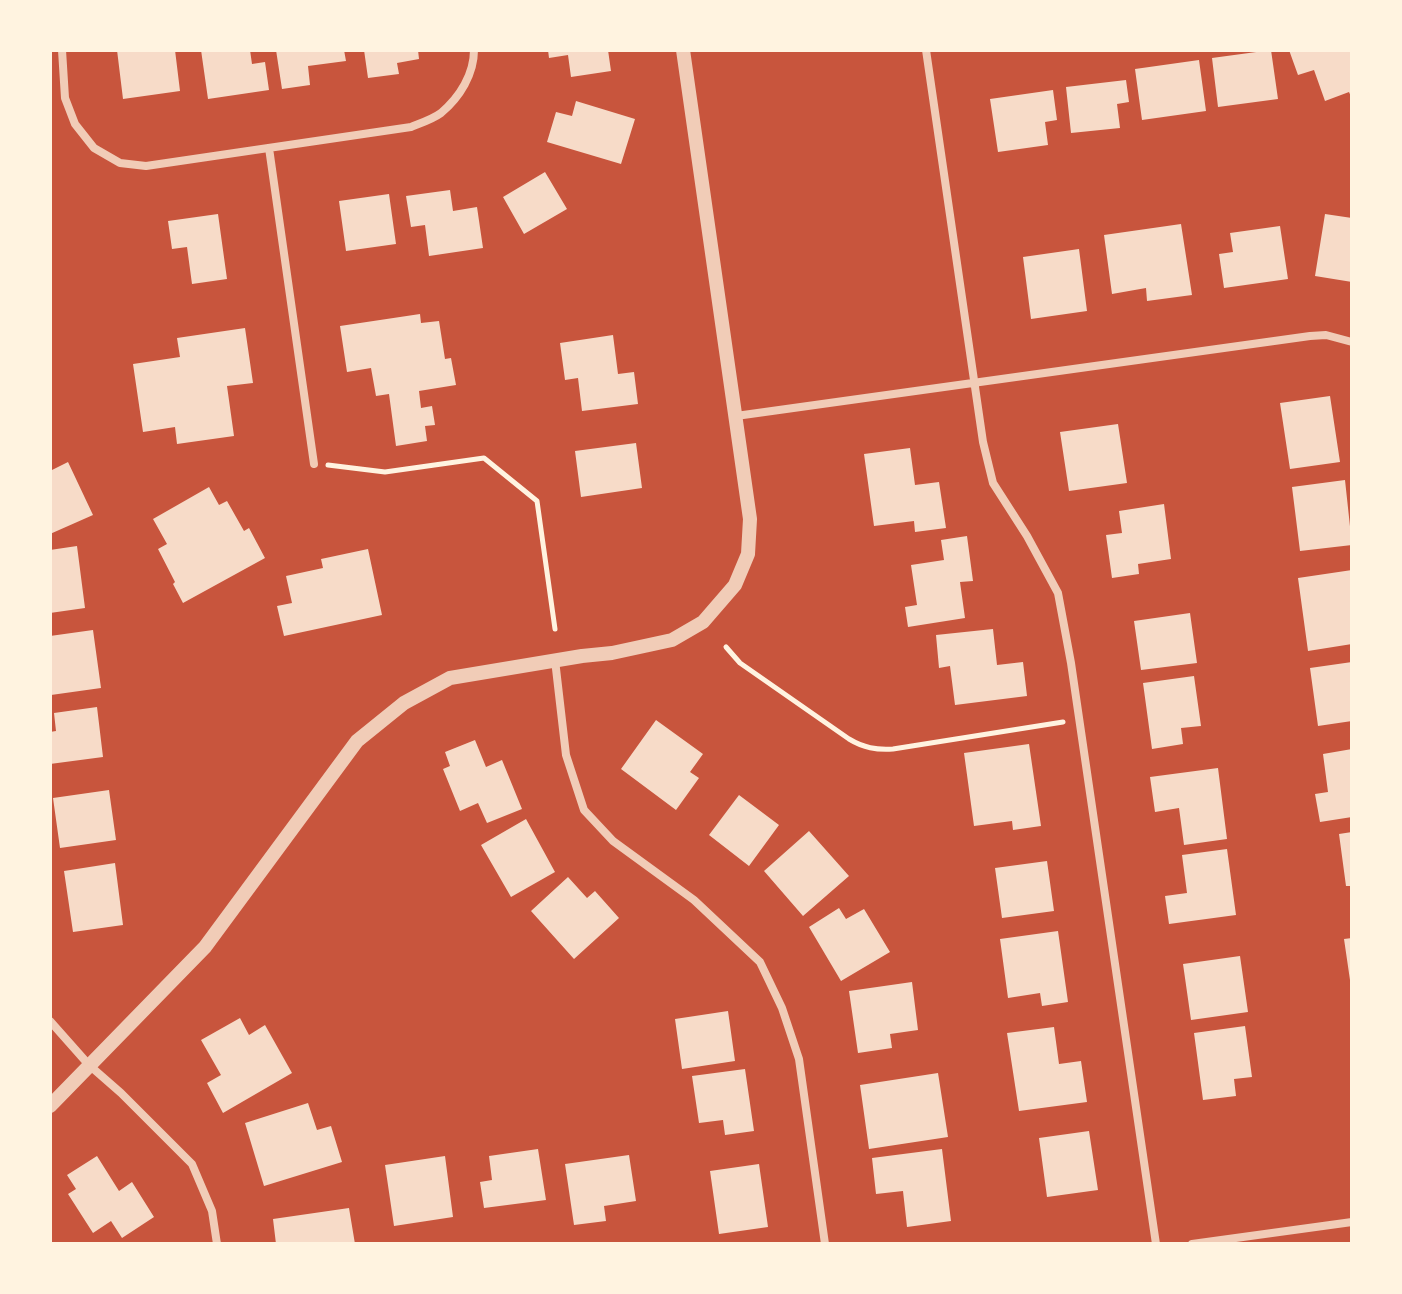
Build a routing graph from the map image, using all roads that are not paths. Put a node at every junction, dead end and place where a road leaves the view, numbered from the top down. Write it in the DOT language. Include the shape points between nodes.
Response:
graph roads {
  1 [pos="62,50"];
  2 [pos="474,50"];
  3 [pos="683,50"];
  4 [pos="926,50"];
  5 [pos="269,148"];
  6 [pos="1352,342"];
  7 [pos="974,381"];
  8 [pos="736,416"];
  9 [pos="314,464"];
  10 [pos="555,660"];
  11 [pos="50,1021"];
  12 [pos="89,1065"];
  13 [pos="50,1106"];
  14 [pos="1352,1222"];
  15 [pos="217,1244"];
  16 [pos="825,1244"];
  17 [pos="1156,1244"];
  18 [pos="1192,1244"];
  1 -- 5 [label="street" via="65,98 75,124 94,148 120,163 146,166"];
  2 -- 5 [label="street" via="463,89 440,114 411,127"];
  3 -- 8 [label="street"];
  4 -- 7 [label="street"];
  5 -- 9 [label="street"];
  6 -- 7 [label="street" via="1310,336"];
  7 -- 8 [label="street"];
  7 -- 17 [label="street" via="993,483 1058,593"];
  8 -- 10 [label="street" via="750,519 748,554 735,585 703,622 672,640"];
  10 -- 12 [label="street" via="450,678 380,721 357,741 205,947"];
  10 -- 16 [label="street" via="566,755 584,810 613,841 694,900 760,962 782,1008 799,1059"];
  11 -- 12 [label="street"];
  12 -- 13 [label="street"];
  12 -- 15 [label="street" via="192,1164 212,1211"];
  14 -- 18 [label="street"];
}
